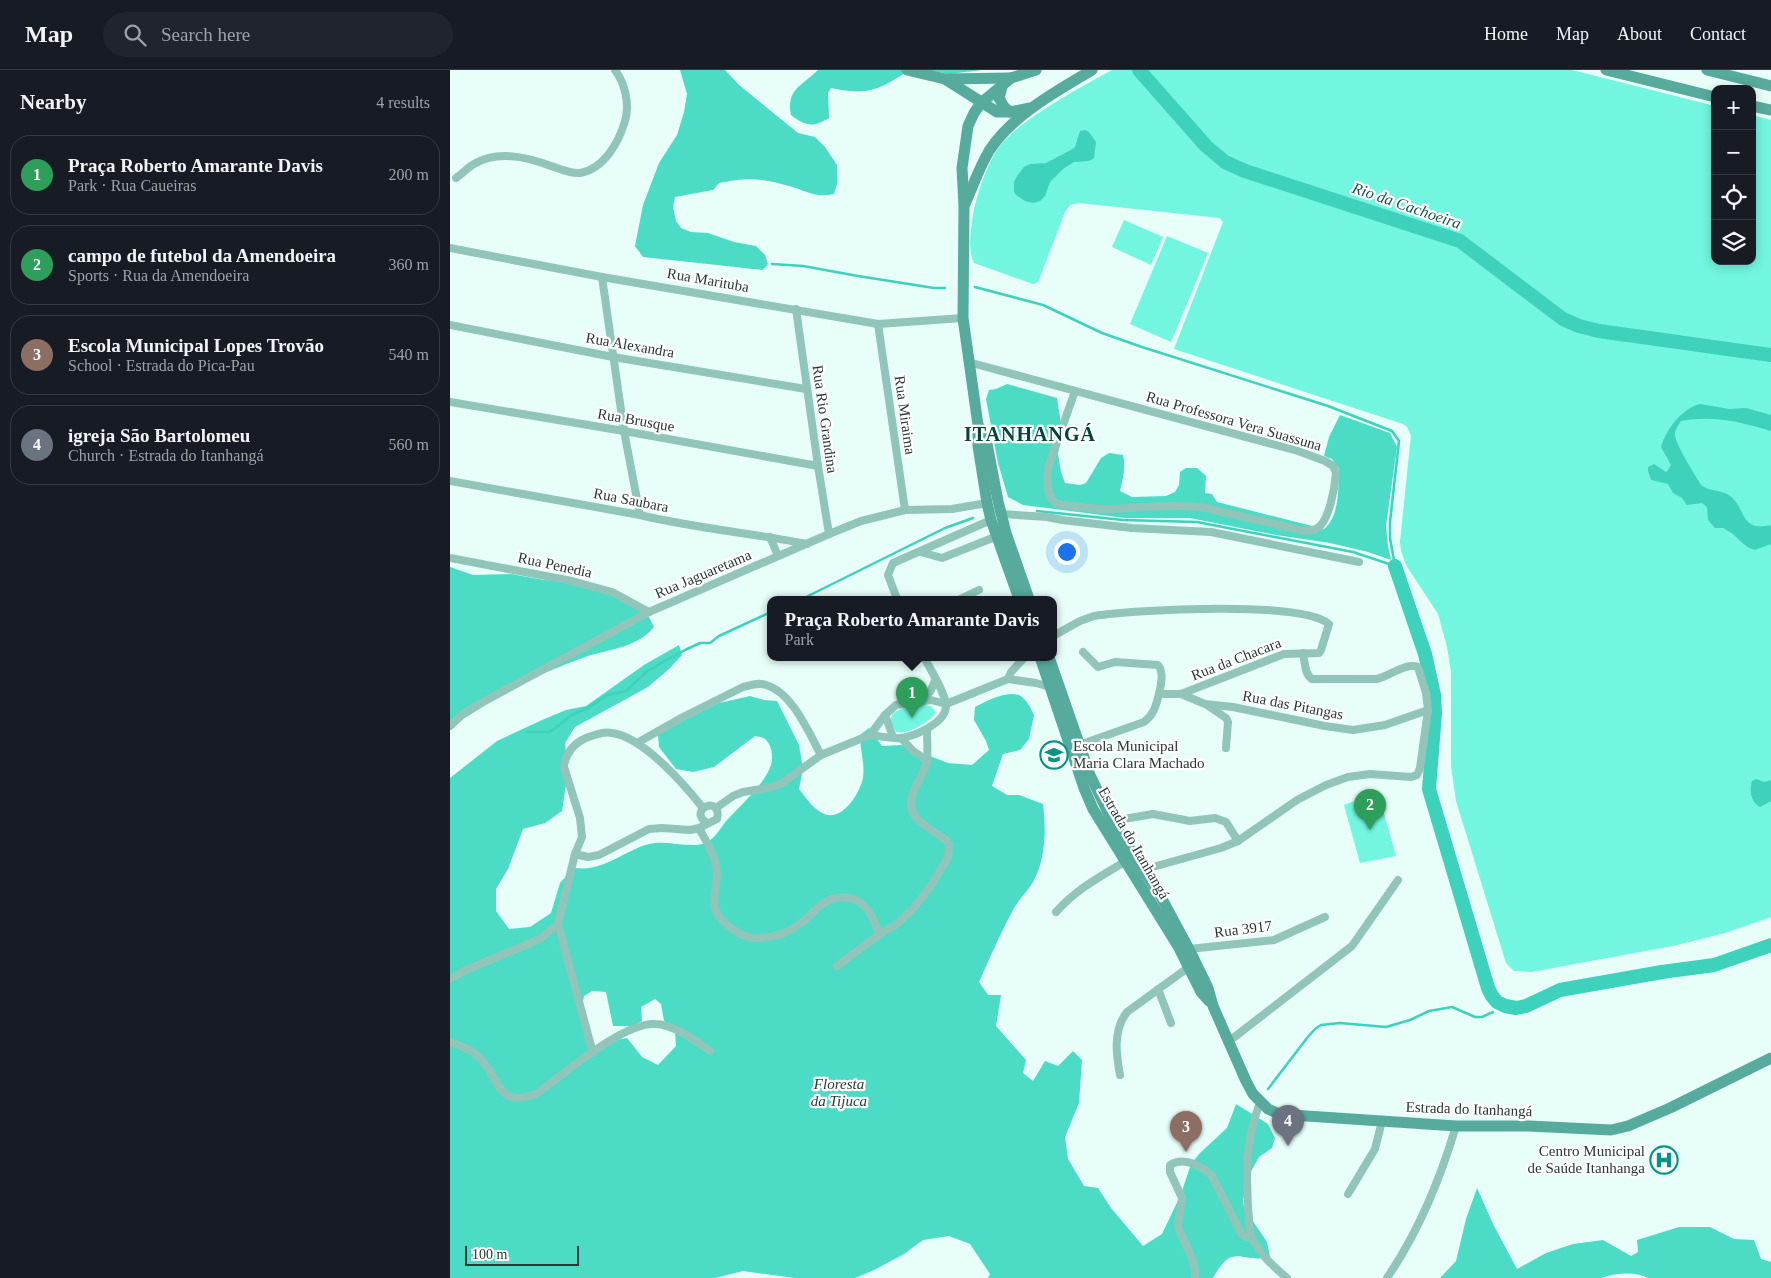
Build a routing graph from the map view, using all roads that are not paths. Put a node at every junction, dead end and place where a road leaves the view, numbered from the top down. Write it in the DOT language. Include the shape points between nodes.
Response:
graph roads {
  1 [pos="615,70"];
  2 [pos="907,70"];
  3 [pos="1036,70"];
  4 [pos="1092,70"];
  5 [pos="1606,70"];
  6 [pos="1706,70"];
  7 [pos="944,79"];
  8 [pos="1007,80"];
  9 [pos="1771,86"];
  10 [pos="962,89"];
  11 [pos="1711,96"];
  12 [pos="981,103"];
  13 [pos="1756,107"];
  14 [pos="1031,108"];
  15 [pos="1771,110"];
  16 [pos="1010,112"];
  17 [pos="968,126"];
  18 [pos="456,178"];
  19 [pos="964,206"];
  20 [pos="450,248"];
  21 [pos="602,277"];
  22 [pos="796,309"];
  23 [pos="963,318"];
  24 [pos="878,324"];
  25 [pos="450,325"];
  26 [pos="613,357"];
  27 [pos="968,362"];
  28 [pos="806,389"];
  29 [pos="1075,391"];
  30 [pos="450,402"];
  31 [pos="978,425"];
  32 [pos="624,431"];
  33 [pos="818,466"];
  34 [pos="450,481"];
  35 [pos="987,503"];
  36 [pos="905,510"];
  37 [pos="640,515"];
  38 [pos="996,517"];
  39 [pos="829,534"];
  40 [pos="1002,535"];
  41 [pos="770,537"];
  42 [pos="950,538"];
  43 [pos="807,544"];
  44 [pos="920,552"];
  45 [pos="956,553"];
  46 [pos="778,556"];
  47 [pos="450,558"];
  48 [pos="1359,562"];
  49 [pos="979,590"];
  50 [pos="896,596"];
  51 [pos="966,596"];
  52 [pos="1019,596"];
  53 [pos="1028,596"];
  54 [pos="649,612"];
  55 [pos="1057,634"];
  56 [pos="1083,652"];
  57 [pos="1303,653"];
  58 [pos="926,661"];
  59 [pos="1021,661"];
  60 [pos="1041,661"];
  61 [pos="1050,661"];
  62 [pos="1008,679"];
  63 [pos="935,681"];
  64 [pos="1050,687"];
  65 [pos="1159,694"];
  66 [pos="1180,694"];
  67 [pos="921,701"];
  68 [pos="946,704"];
  69 [pos="1205,704"];
  70 [pos="1428,710"];
  71 [pos="885,715"];
  72 [pos="450,726"];
  73 [pos="928,729"];
  74 [pos="870,735"];
  75 [pos="897,738"];
  76 [pos="637,743"];
  77 [pos="1079,745"];
  78 [pos="1226,748"];
  79 [pos="821,755"];
  80 [pos="927,760"];
  81 [pos="704,808"];
  82 [pos="716,808"];
  83 [pos="1112,821"];
  84 [pos="707,823"];
  85 [pos="699,828"];
  86 [pos="1238,841"];
  87 [pos="575,854"];
  88 [pos="1126,862"];
  89 [pos="1142,870"];
  90 [pos="1398,880"];
  91 [pos="1056,912"];
  92 [pos="1325,917"];
  93 [pos="558,924"];
  94 [pos="880,934"];
  95 [pos="1189,948"];
  96 [pos="837,966"];
  97 [pos="1189,967"];
  98 [pos="450,979"];
  99 [pos="1158,989"];
  100 [pos="1214,1006"];
  101 [pos="1170,1023"];
  102 [pos="450,1042"];
  103 [pos="1228,1042"];
  104 [pos="710,1051"];
  105 [pos="593,1053"];
  106 [pos="1771,1058"];
  107 [pos="1120,1075"];
  108 [pos="1260,1102"];
  109 [pos="1382,1121"];
  110 [pos="1456,1126"];
  111 [pos="1348,1194"];
  112 [pos="1252,1236"];
  113 [pos="1195,1278"];
  114 [pos="1287,1278"];
  115 [pos="1387,1278"];
  1 -- 18 [label="street" via="627,101 625,121 604,160 596,167 570,173 530,158 504,156 482,161"];
  2 -- 7 [label="main road"];
  3 -- 8 [label="main road"];
  4 -- 14 [label="main road"];
  5 -- 11 [label="main road"];
  6 -- 9 [label="main road"];
  7 -- 8 [label="main road"];
  7 -- 10 [label="main road"];
  8 -- 12 [label="main road"];
  8 -- 16 [label="main road" via="999,98"];
  10 -- 12 [label="main road"];
  10 -- 17 [label="main road"];
  12 -- 16 [label="main road" via="997,112"];
  12 -- 17 [label="main road"];
  13 -- 15 [label="main road"];
  14 -- 16 [label="main road"];
  14 -- 19 [label="main road" via="993,146"];
  17 -- 19 [label="main road" via="962,168"];
  19 -- 23 [label="main road"];
  20 -- 21 [label="street, Rua Marituba"];
  21 -- 22 [label="street, Rua Marituba"];
  21 -- 26 [label="street"];
  22 -- 24 [label="street, Rua Marituba"];
  22 -- 28 [label="street, Rua Rio Grandina"];
  23 -- 24 [label="street, Rua Marituba"];
  23 -- 27 [label="main road"];
  24 -- 36 [label="street, Rua Miraima"];
  25 -- 26 [label="street, Rua Alexandra"];
  26 -- 28 [label="street, Rua Alexandra"];
  26 -- 32 [label="street"];
  27 -- 29 [label="street, Rua Professora Vera Suassuna"];
  27 -- 31 [label="main road"];
  28 -- 33 [label="street, Rua Rio Grandina"];
  29 -- 29 [label="street, Rua Professora Vera Suassuna" via="1325,461 1333,466 1336,473 1327,517 1316,530 1308,531 1206,508 1161,505 1099,509 1057,504 1050,496 1048,468"];
  30 -- 32 [label="street, Rua Brusque"];
  31 -- 35 [label="main road"];
  31 -- 38 [label="main road" via="987,444"];
  32 -- 33 [label="street, Rua Brusque"];
  32 -- 37 [label="street"];
  33 -- 39 [label="street, Rua Rio Grandina"];
  34 -- 37 [label="street, Rua Saubara"];
  35 -- 36 [label="street, Rua Jaguaretama"];
  35 -- 38 [label="main road"];
  36 -- 39 [label="street, Rua Jaguaretama" via="861,521"];
  37 -- 41 [label="street, Rua Saubara"];
  38 -- 40 [label="main road"];
  38 -- 42 [label="street"];
  38 -- 48 [label="street" via="1047,517 1132,528 1211,532"];
  39 -- 43 [label="street, Rua Jaguaretama"];
  40 -- 45 [label="street"];
  40 -- 52 [label="main road"];
  40 -- 53 [label="main road"];
  41 -- 43 [label="street, Rua Saubara"];
  41 -- 46 [label="street"];
  42 -- 44 [label="street"];
  42 -- 45 [label="street"];
  43 -- 46 [label="street, Rua Jaguaretama"];
  44 -- 45 [label="street" via="942,558"];
  44 -- 50 [label="street" via="893,563 890,568 888,575"];
  46 -- 54 [label="street, Rua Jaguaretama"];
  47 -- 54 [label="street, Rua Penedia" via="572,581 612,592"];
  49 -- 51 [label="street"];
  54 -- 72 [label="street, Rua Jaguaretama" via="483,702"];
  55 -- 57 [label="street, Rua da Chacara" via="1080,621 1106,614 1266,609 1312,616 1329,624 1322,650 1314,654"];
  56 -- 65 [label="street" via="1098,667 1116,662 1158,665 1161,672"];
  57 -- 66 [label="street, Rua da Chacara" via="1284,654"];
  57 -- 70 [label="street" via="1308,676 1312,678 1377,679 1416,665"];
  58 -- 63 [label="street"];
  59 -- 62 [label="street"];
  60 -- 64 [label="main road, Estrada do Itanhangá"];
  61 -- 77 [label="main road, Estrada do Itanhangá"];
  62 -- 64 [label="street"];
  62 -- 68 [label="street"];
  63 -- 67 [label="street"];
  63 -- 68 [label="street"];
  64 -- 88 [label="main road, Estrada do Itanhangá" via="1084,788"];
  65 -- 66 [label="street, Rua da Chacara"];
  65 -- 77 [label="street" via="1154,712 1144,722"];
  66 -- 69 [label="street, Rua das Pitangas"];
  67 -- 68 [label="street"];
  67 -- 71 [label="street" via="896,705"];
  68 -- 73 [label="street" via="941,718"];
  69 -- 70 [label="street, Rua das Pitangas" via="1353,730 1385,725"];
  69 -- 78 [label="street" via="1228,722"];
  70 -- 86 [label="street" via="1417,775 1370,774 1333,782 1297,800"];
  71 -- 74 [label="street"];
  71 -- 75 [label="street"];
  73 -- 75 [label="street"];
  73 -- 80 [label="street"];
  74 -- 75 [label="street"];
  74 -- 79 [label="street"];
  75 -- 80 [label="street"];
  76 -- 79 [label="street" via="743,687 765,684 784,694"];
  76 -- 81 [label="street" via="682,781"];
  76 -- 87 [label="street" via="619,734 602,733 582,740 564,759 580,818 582,837"];
  77 -- 83 [label="main road, Estrada do Itanhangá"];
  79 -- 82 [label="street" via="781,784 743,792"];
  80 -- 94 [label="street" via="913,791 912,805 916,817 946,840 948,857 912,910"];
  81 -- 82 [label="street" via="711,805"];
  81 -- 84 [label="street" via="700,815"];
  82 -- 84 [label="street" via="717,819"];
  83 -- 86 [label="street" via="1153,814 1190,821 1215,818 1226,822"];
  83 -- 89 [label="main road, Estrada do Itanhangá"];
  84 -- 85 [label="street"];
  85 -- 87 [label="street" via="649,829 598,855"];
  85 -- 94 [label="street" via="713,854 717,873 714,902 717,914 748,938 770,938 786,933 822,904 842,897 860,902 868,910"];
  86 -- 89 [label="street"];
  87 -- 93 [label="street"];
  88 -- 91 [label="street" via="1078,891"];
  88 -- 97 [label="main road, Estrada do Itanhangá"];
  89 -- 95 [label="main road, Estrada do Itanhangá"];
  90 -- 103 [label="street" via="1352,946"];
  92 -- 95 [label="street, Rua 3917" via="1274,940"];
  93 -- 98 [label="street" via="540,940"];
  93 -- 105 [label="street"];
  94 -- 96 [label="street"];
  95 -- 100 [label="main road, Estrada do Itanhangá"];
  97 -- 99 [label="street"];
  97 -- 100 [label="main road, Estrada do Itanhangá" via="1202,992"];
  99 -- 101 [label="street"];
  99 -- 107 [label="street" via="1121,1019 1117,1057"];
  100 -- 103 [label="main road, Estrada do Itanhangá"];
  102 -- 105 [label="street" via="478,1056 505,1095 513,1099 536,1094"];
  103 -- 108 [label="main road, Estrada do Itanhangá"];
  104 -- 105 [label="street" via="688,1036 655,1024 624,1032"];
  106 -- 110 [label="main road, Estrada do Itanhangá" via="1670,1108 1611,1130"];
  108 -- 109 [label="main road, Estrada do Itanhangá" via="1277,1113"];
  108 -- 112 [label="street" via="1247,1151"];
  109 -- 110 [label="main road, Estrada do Itanhangá"];
  109 -- 111 [label="street" via="1375,1149"];
  110 -- 115 [label="street" via="1428,1206"];
  112 -- 113 [label="street" via="1242,1235 1212,1176 1182,1161 1170,1165 1182,1198 1178,1227 1192,1258"];
  112 -- 114 [label="street" via="1258,1248"];
}
